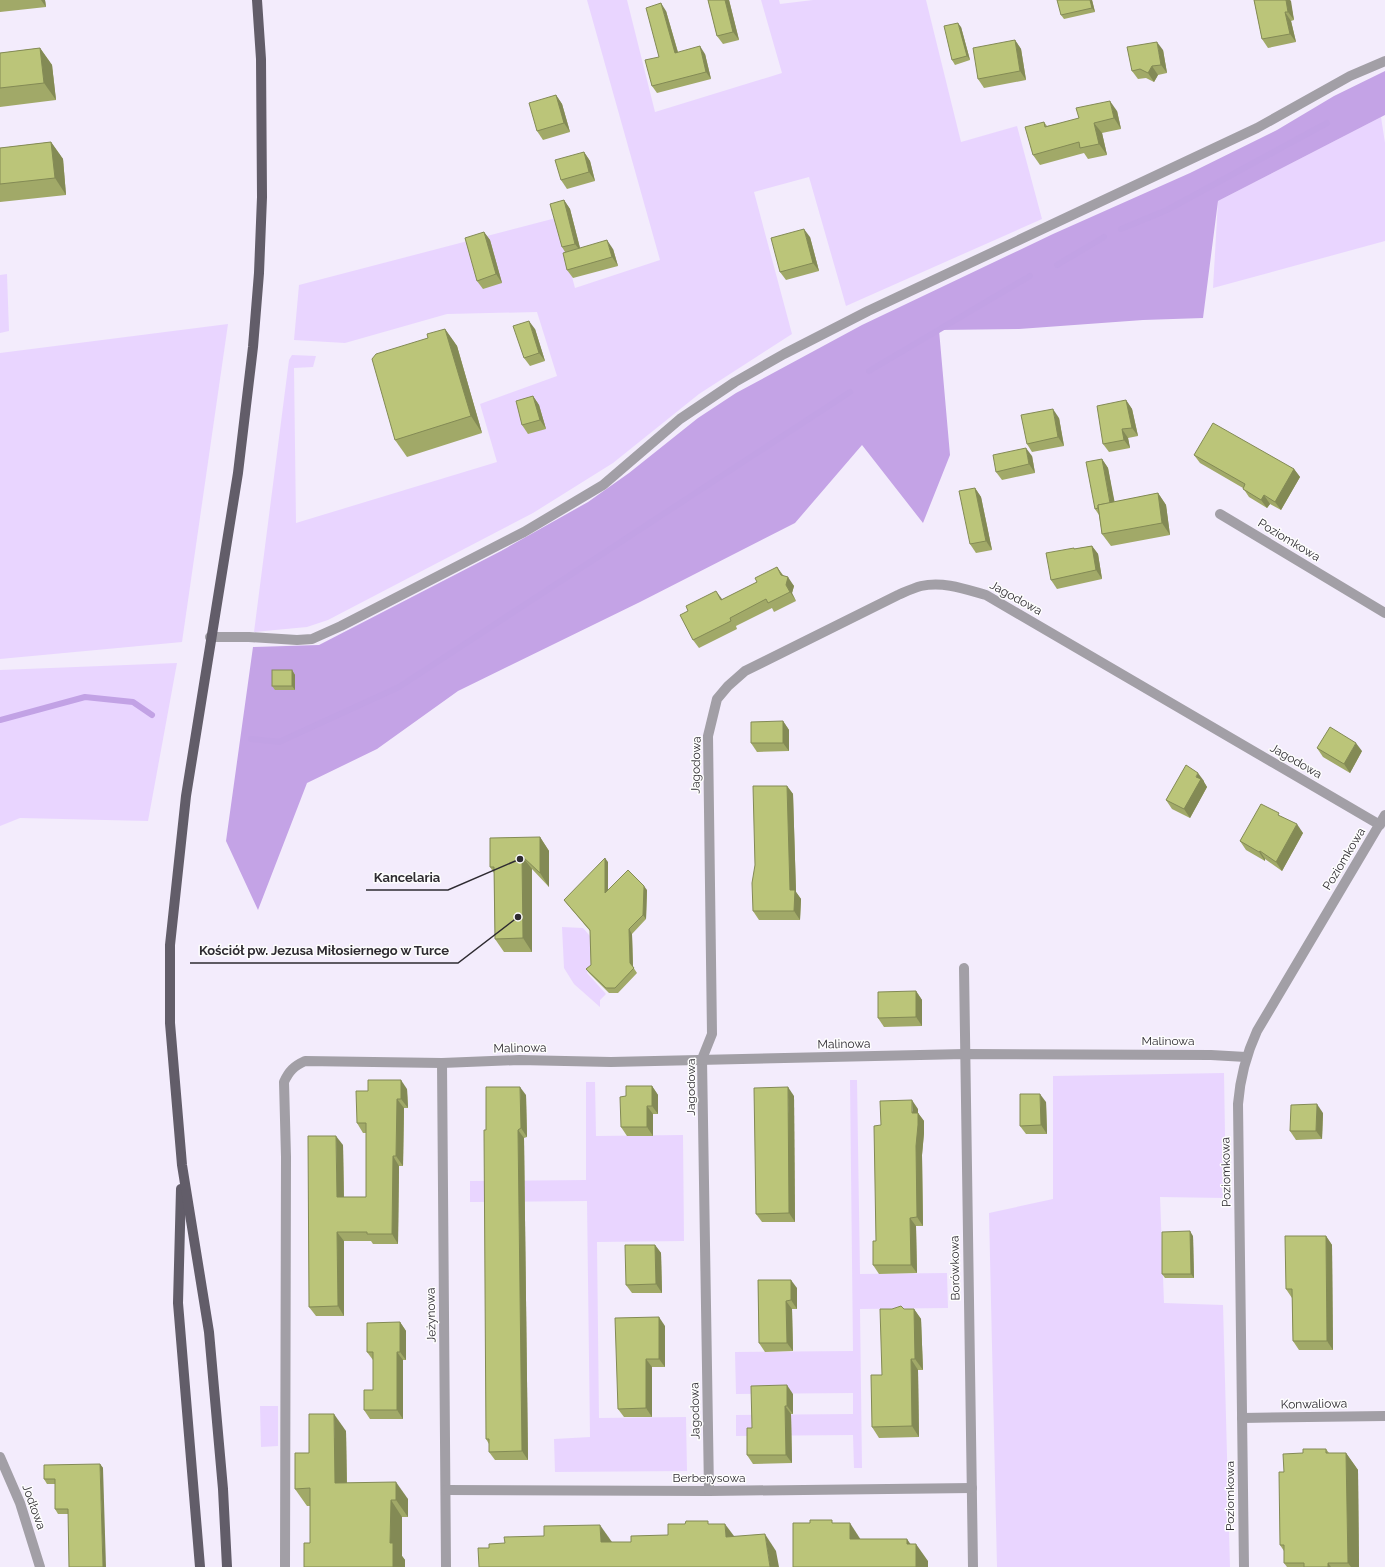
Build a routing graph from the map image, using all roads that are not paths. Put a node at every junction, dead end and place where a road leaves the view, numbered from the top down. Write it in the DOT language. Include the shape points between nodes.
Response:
graph roads {
  1 [pos="257,0"];
  2 [pos="1385,61"];
  3 [pos="1220,514"];
  4 [pos="1385,613"];
  5 [pos="210,637"];
  6 [pos="1385,815"];
  7 [pos="1380,825"];
  8 [pos="964,968"];
  9 [pos="965,1054"];
  10 [pos="1246,1057"];
  11 [pos="702,1059"];
  12 [pos="442,1063"];
  13 [pos="182,1165"];
  14 [pos="1385,1416"];
  15 [pos="1242,1418"];
  16 [pos="0,1457"];
  17 [pos="972,1488"];
  18 [pos="446,1490"];
  19 [pos="709,1491"];
  20 [pos="40,1567"];
  21 [pos="200,1567"];
  22 [pos="227,1567"];
  23 [pos="285,1567"];
  24 [pos="446,1567"];
  25 [pos="973,1567"];
  26 [pos="1244,1567"];
  1 -- 5 [label="main road" via="261,66 262,197 257,294 238,473"];
  2 -- 5 [label="street" via="1350,76 1257,128 875,307 784,354 735,382 680,419 603,485 524,532 341,626 312,639"];
  3 -- 4 [label="street, Poziomkowa"];
  5 -- 13 [label="main road" via="186,796 170,945 170,1023"];
  6 -- 7 [label="street, Poziomkowa"];
  7 -- 10 [label="street, Poziomkowa" via="1257,1031"];
  7 -- 11 [label="street, Jagodowa" via="986,595 944,584 922,586 898,595 745,671 717,699 708,736 712,1034"];
  8 -- 9 [label="street, Borówkowa"];
  9 -- 10 [label="street, Malinowa" via="1203,1054"];
  9 -- 11 [label="street, Malinowa"];
  9 -- 17 [label="street, Borówkowa"];
  10 -- 15 [label="street, Poziomkowa" via="1238,1104"];
  11 -- 12 [label="street, Malinowa"];
  11 -- 19 [label="street, Jagodowa"];
  12 -- 18 [label="street, Jeżynowa"];
  12 -- 23 [label="street, Malinowa" via="305,1061 288,1072 284,1082"];
  13 -- 21 [label="main road" via="178,1303"];
  13 -- 22 [label="main road" via="209,1332"];
  14 -- 15 [label="street, Konwaliowa"];
  15 -- 26 [label="street, Poziomkowa"];
  16 -- 20 [label="street, Jodłowa" via="20,1502"];
  17 -- 19 [label="street, Berberysowa"];
  17 -- 25 [label="street, Borówkowa"];
  18 -- 19 [label="street, Berberysowa"];
  18 -- 24 [label="street, Jeżynowa"];
}
